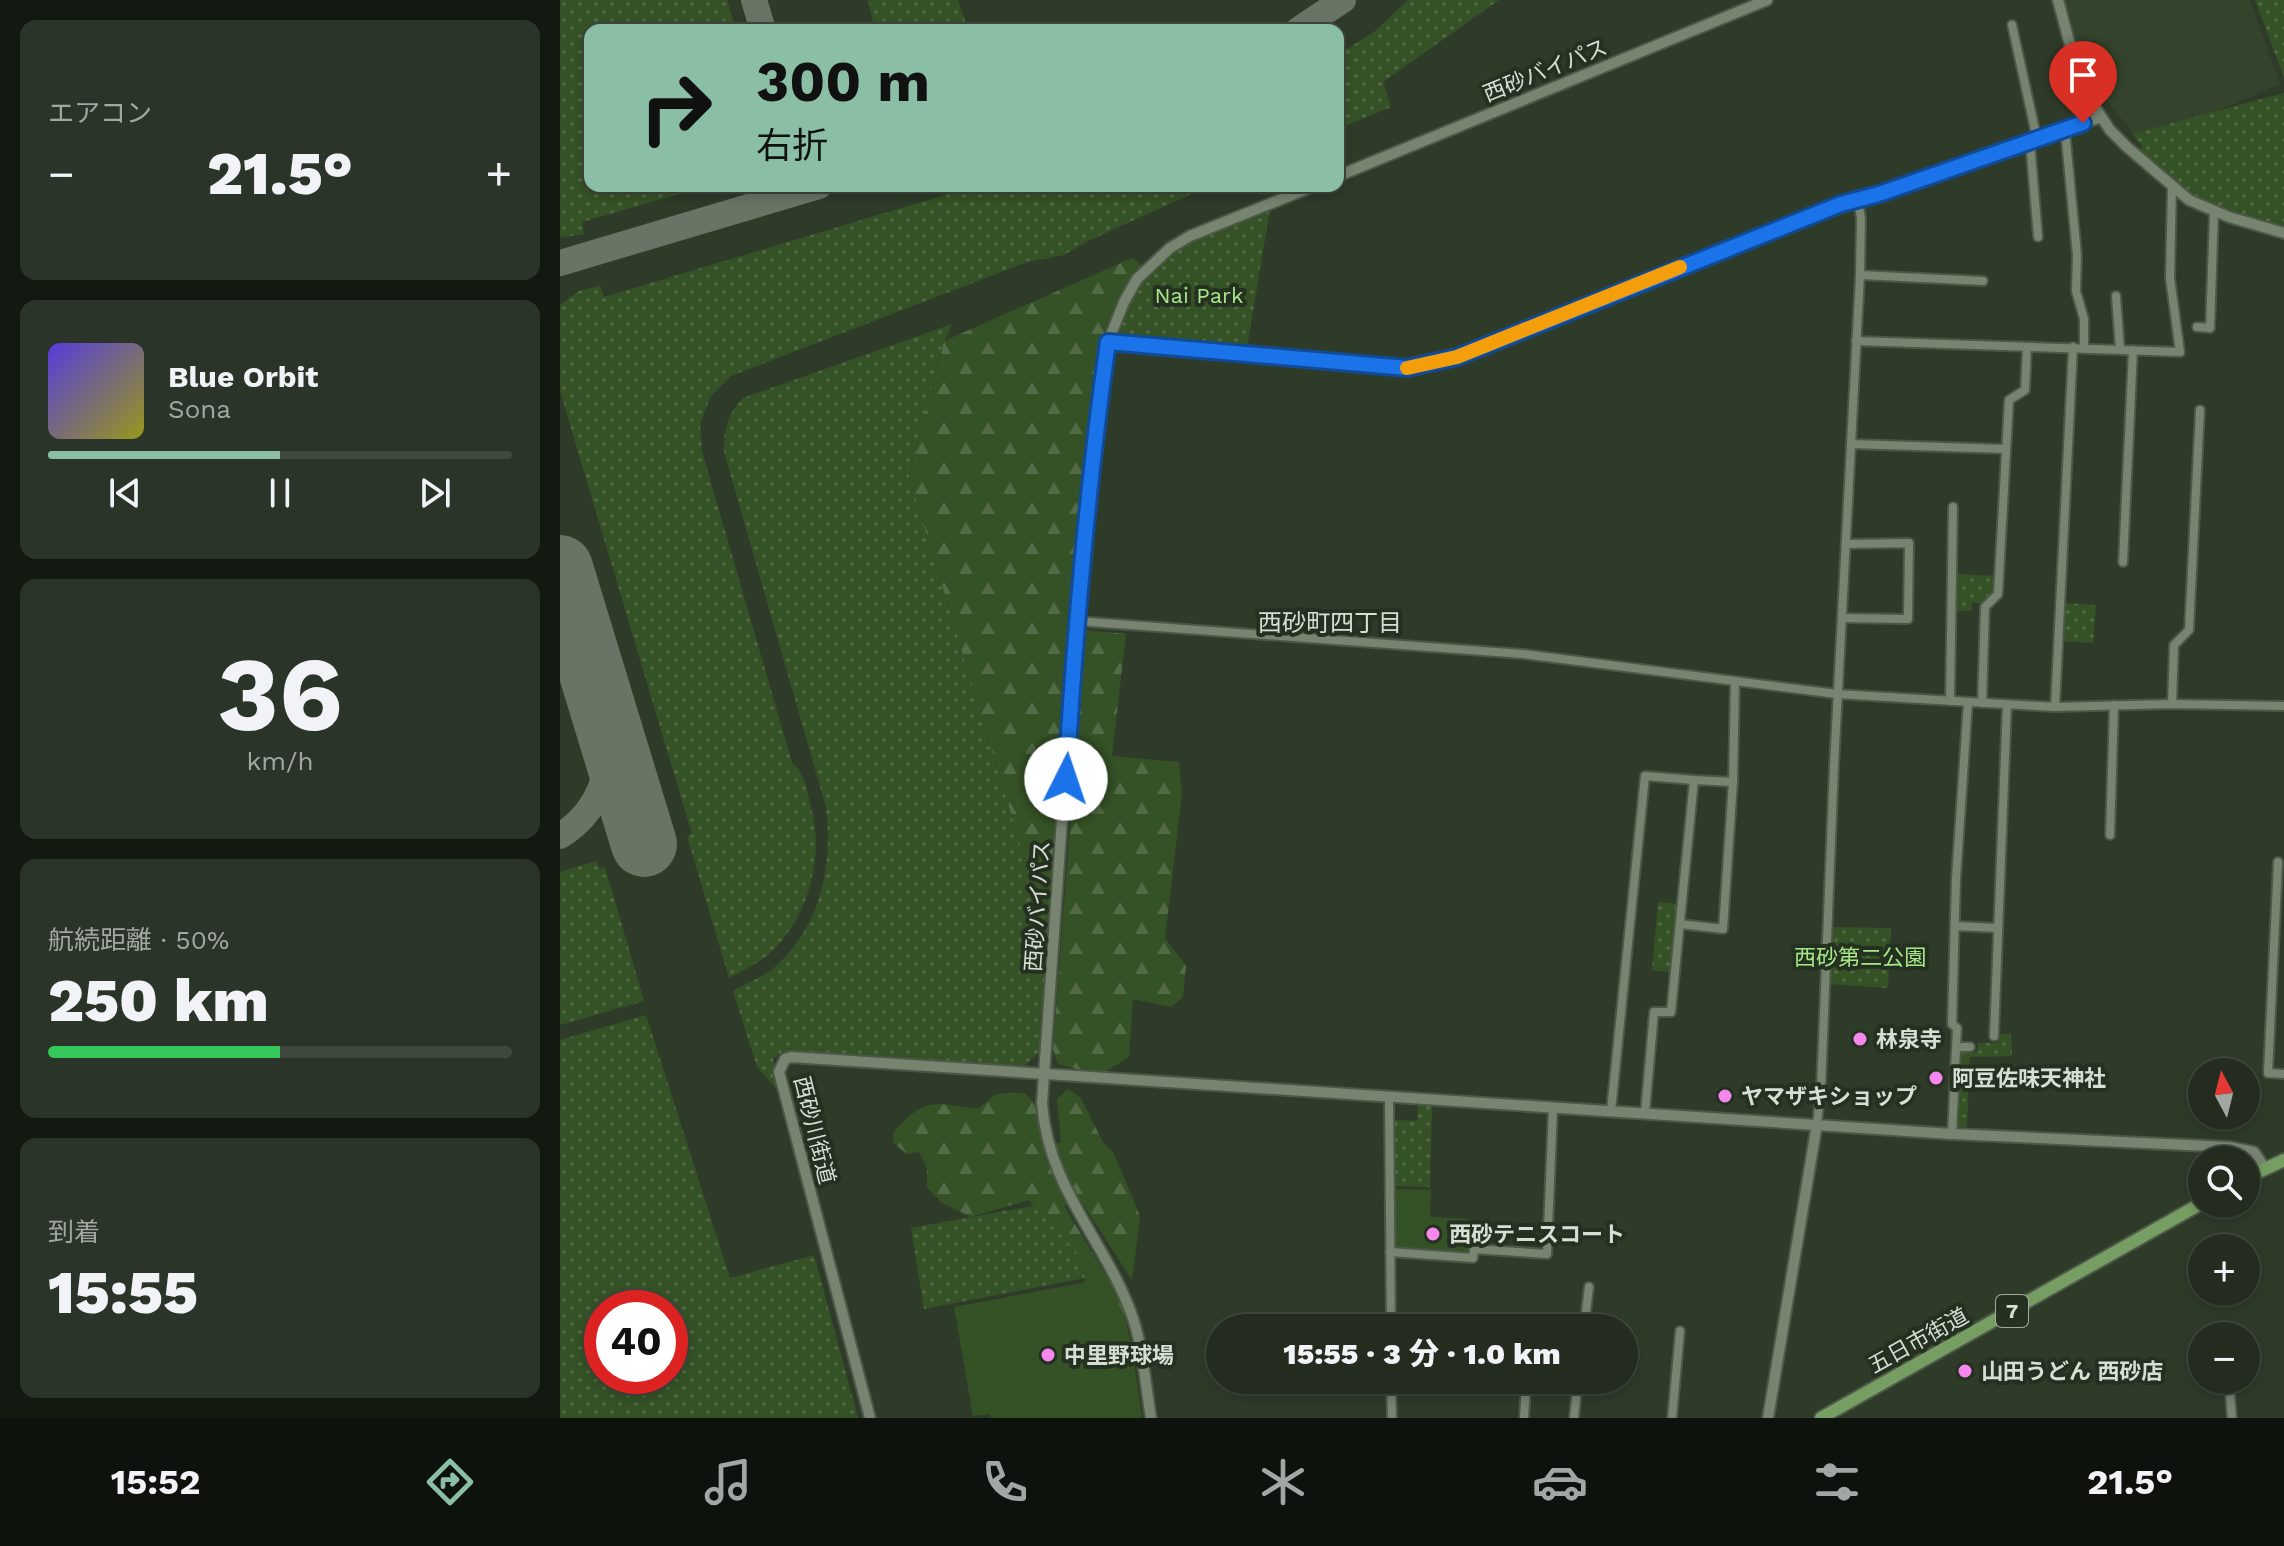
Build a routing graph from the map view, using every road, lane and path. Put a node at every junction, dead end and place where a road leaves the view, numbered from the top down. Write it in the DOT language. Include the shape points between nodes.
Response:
graph roads {
  1 [pos="1767,0"];
  2 [pos="2058,0"];
  3 [pos="2012,25"];
  4 [pos="2101,117"];
  5 [pos="2065,130"];
  6 [pos="2034,140"];
  7 [pos="1344,174"];
  8 [pos="2172,185"];
  9 [pos="1299,192"];
  10 [pos="1858,199"];
  11 [pos="2214,212"];
  12 [pos="2284,233"];
  13 [pos="2038,237"];
  14 [pos="1860,275"];
  15 [pos="1983,281"];
  16 [pos="2116,296"];
  17 [pos="2197,327"];
  18 [pos="1856,341"];
  19 [pos="1108,342"];
  20 [pos="2027,347"];
  21 [pos="2073,347"];
  22 [pos="2084,347"];
  23 [pos="2120,349"];
  24 [pos="2133,350"];
  25 [pos="2200,410"];
  26 [pos="1851,444"];
  27 [pos="2006,449"];
  28 [pos="1953,507"];
  29 [pos="1847,544"];
  30 [pos="2123,562"];
  31 [pos="1843,618"];
  32 [pos="1076,621"];
  33 [pos="1735,682"];
  34 [pos="1837,694"];
  35 [pos="1950,701"];
  36 [pos="1968,702"];
  37 [pos="1982,703"];
  38 [pos="2172,704"];
  39 [pos="2007,705"];
  40 [pos="2114,705"];
  41 [pos="2284,706"];
  42 [pos="2055,707"];
  43 [pos="1694,780"];
  44 [pos="1733,782"];
  45 [pos="2110,835"];
  46 [pos="2278,862"];
  47 [pos="1680,924"];
  48 [pos="1955,926"];
  49 [pos="1998,928"];
  50 [pos="1994,1036"];
  51 [pos="1957,1047"];
  52 [pos="1970,1047"];
  53 [pos="1045,1074"];
  54 [pos="2284,1074"];
  55 [pos="1389,1098"];
  56 [pos="1553,1108"];
  57 [pos="1611,1111"];
  58 [pos="1645,1113"];
  59 [pos="1817,1124"];
  60 [pos="1952,1134"];
  61 [pos="2284,1160"];
  62 [pos="2265,1168"];
  63 [pos="2260,1171"];
  64 [pos="2188,1211"];
  65 [pos="1390,1252"];
  66 [pos="1589,1287"];
  67 [pos="1391,1314"];
  68 [pos="1586,1314"];
  69 [pos="1680,1331"];
  70 [pos="1391,1394"];
  71 [pos="1527,1394"];
  72 [pos="1577,1394"];
  73 [pos="2230,1394"];
  74 [pos="870,1418"];
  75 [pos="1151,1418"];
  76 [pos="1392,1418"];
  77 [pos="1524,1418"];
  78 [pos="1574,1418"];
  79 [pos="1672,1418"];
  80 [pos="1768,1418"];
  81 [pos="1821,1418"];
  82 [pos="2232,1418"];
  1 -- 7 [label="street, 西砂バイパス"];
  2 -- 4 [label="street" via="2075,71"];
  3 -- 6 [label="street"];
  4 -- 5 [label="street"];
  4 -- 8 [label="street"];
  5 -- 6 [label="street"];
  5 -- 22 [label="street"];
  6 -- 10 [label="street"];
  6 -- 13 [label="street"];
  8 -- 11 [label="street"];
  8 -- 24 [label="street" via="2170,278 2180,352"];
  9 -- 19 [label="street, 西砂バイパス" via="1170,248 1137,279"];
  10 -- 14 [label="street"];
  10 -- 19 [label="street" via="1457,357 1407,368"];
  11 -- 12 [label="street"];
  11 -- 17 [label="street" via="2210,328"];
  14 -- 15 [label="street"];
  14 -- 18 [label="street"];
  16 -- 23 [label="street"];
  18 -- 20 [label="street"];
  18 -- 26 [label="street"];
  19 -- 32 [label="street, 西砂バイパス"];
  20 -- 21 [label="street"];
  20 -- 27 [label="street" via="2025,390 2009,400"];
  21 -- 22 [label="street"];
  21 -- 42 [label="street"];
  22 -- 23 [label="street"];
  23 -- 24 [label="street"];
  24 -- 30 [label="street"];
  25 -- 38 [label="street" via="2189,630 2174,645"];
  26 -- 27 [label="street"];
  26 -- 29 [label="street"];
  27 -- 37 [label="street" via="1998,594 1985,607"];
  28 -- 35 [label="street"];
  29 -- 31 [label="street"];
  29 -- 31 [label="street" via="1909,543 1908,619"];
  31 -- 34 [label="street"];
  32 -- 33 [label="street" via="1523,654"];
  32 -- 53 [label="street, 西砂バイパス"];
  33 -- 34 [label="street"];
  33 -- 44 [label="street"];
  34 -- 35 [label="street"];
  34 -- 59 [label="street"];
  35 -- 36 [label="street"];
  36 -- 37 [label="street"];
  36 -- 48 [label="street"];
  37 -- 39 [label="street"];
  38 -- 40 [label="street"];
  38 -- 41 [label="street"];
  39 -- 42 [label="street"];
  39 -- 49 [label="street"];
  40 -- 42 [label="street"];
  40 -- 45 [label="street"];
  43 -- 44 [label="street"];
  43 -- 47 [label="street"];
  43 -- 57 [label="street" via="1645,776"];
  44 -- 47 [label="street" via="1723,929"];
  46 -- 54 [label="street" via="2268,1073"];
  47 -- 58 [label="street" via="1671,1012 1654,1012"];
  48 -- 49 [label="street"];
  48 -- 51 [label="street" via="1952,1024 1957,1028"];
  49 -- 50 [label="street"];
  51 -- 52 [label="street"];
  51 -- 60 [label="street"];
  53 -- 55 [label="street"];
  53 -- 74 [label="street, 西砂川街道" via="802,1057 785,1059 781,1065 781,1084"];
  53 -- 75 [label="street, 西砂バイパス" via="1043,1115 1051,1152 1130,1308"];
  55 -- 56 [label="street"];
  55 -- 65 [label="street"];
  56 -- 57 [label="street"];
  56 -- 65 [label="street" via="1547,1254 1474,1249 1473,1258"];
  57 -- 58 [label="street"];
  58 -- 59 [label="street"];
  59 -- 60 [label="street"];
  59 -- 80 [label="street"];
  60 -- 62 [label="street" via="2243,1148 2254,1152"];
  61 -- 62 [label="main road"];
  62 -- 63 [label="main road"];
  64 -- 81 [label="main road, 五日市街道 / 7"];
  65 -- 67 [label="street"];
  66 -- 68 [label="street"];
  69 -- 79 [label="street"];
  70 -- 76 [label="street"];
  71 -- 77 [label="street"];
  72 -- 78 [label="street"];
  73 -- 82 [label="street"];
}
